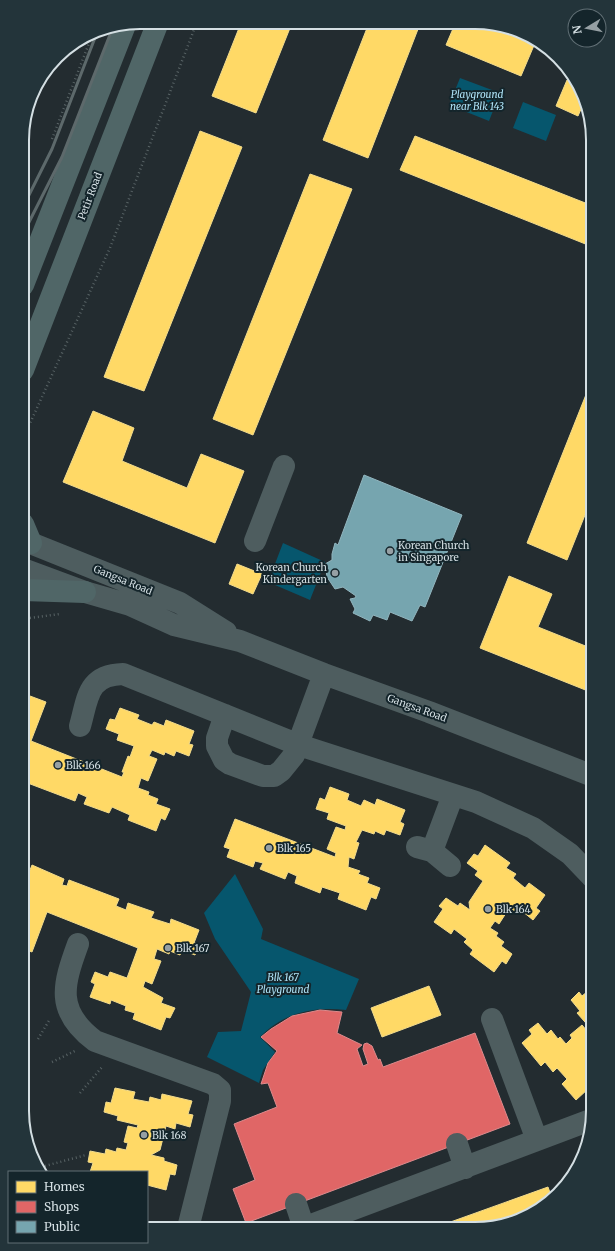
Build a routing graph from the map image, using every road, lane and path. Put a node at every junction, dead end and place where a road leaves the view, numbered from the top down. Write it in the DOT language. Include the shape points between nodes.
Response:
graph roads {
  1 [pos="155,29"];
  2 [pos="195,29"];
  3 [pos="123,31"];
  4 [pos="89,41"];
  5 [pos="52,139"];
  6 [pos="29,270"];
  7 [pos="29,355"];
  8 [pos="29,425"];
  9 [pos="284,466"];
  10 [pos="29,538"];
  11 [pos="255,541"];
  12 [pos="29,572"];
  13 [pos="29,590"];
  14 [pos="85,592"];
  15 [pos="240,641"];
  16 [pos="324,674"];
  17 [pos="225,715"];
  18 [pos="80,726"];
  19 [pos="299,745"];
  20 [pos="586,773"];
  21 [pos="453,795"];
  22 [pos="450,866"];
  23 [pos="586,871"];
  24 [pos="78,944"];
  25 [pos="492,1019"];
  26 [pos="118,1049"];
  27 [pos="80,1093"];
  28 [pos="585,1122"];
  29 [pos="537,1140"];
  30 [pos="457,1144"];
  31 [pos="86,1155"];
  32 [pos="44,1166"];
  33 [pos="465,1168"];
  34 [pos="296,1204"];
  35 [pos="190,1222"];
  36 [pos="302,1222"];
  37 [pos="320,1222"];
  1 -- 7 [label="main road, Petir Road"];
  2 -- 8 [label="path" via="110,248"];
  3 -- 6 [label="main road"];
  4 -- 5 [label="path"];
  9 -- 11 [label="street"];
  10 -- 15 [label="street, Gangsa Road" via="180,603"];
  12 -- 14 [label="street, Gangsa Road"];
  13 -- 14 [label="main road"];
  14 -- 15 [label="street, Gangsa Road" via="130,605 174,625"];
  15 -- 16 [label="street, Gangsa Road"];
  16 -- 19 [label="street"];
  16 -- 20 [label="street, Gangsa Road"];
  17 -- 18 [label="street" via="123,674 112,674 94,683"];
  17 -- 19 [label="street"];
  17 -- 19 [label="street" via="217,746 224,760 230,764 264,776 274,776 288,764"];
  19 -- 21 [label="street"];
  21 -- 22 [label="street" via="424,849"];
  21 -- 23 [label="street" via="476,802 532,828 570,854"];
  24 -- 26 [label="street" via="65,983 65,994 72,1016 85,1034 95,1041"];
  25 -- 29 [label="street"];
  26 -- 27 [label="path"];
  26 -- 35 [label="street" via="213,1084 220,1090 220,1101"];
  28 -- 29 [label="street"];
  29 -- 33 [label="street"];
  30 -- 33 [label="street"];
  31 -- 32 [label="path"];
  33 -- 37 [label="street"];
  34 -- 36 [label="street"];
}
